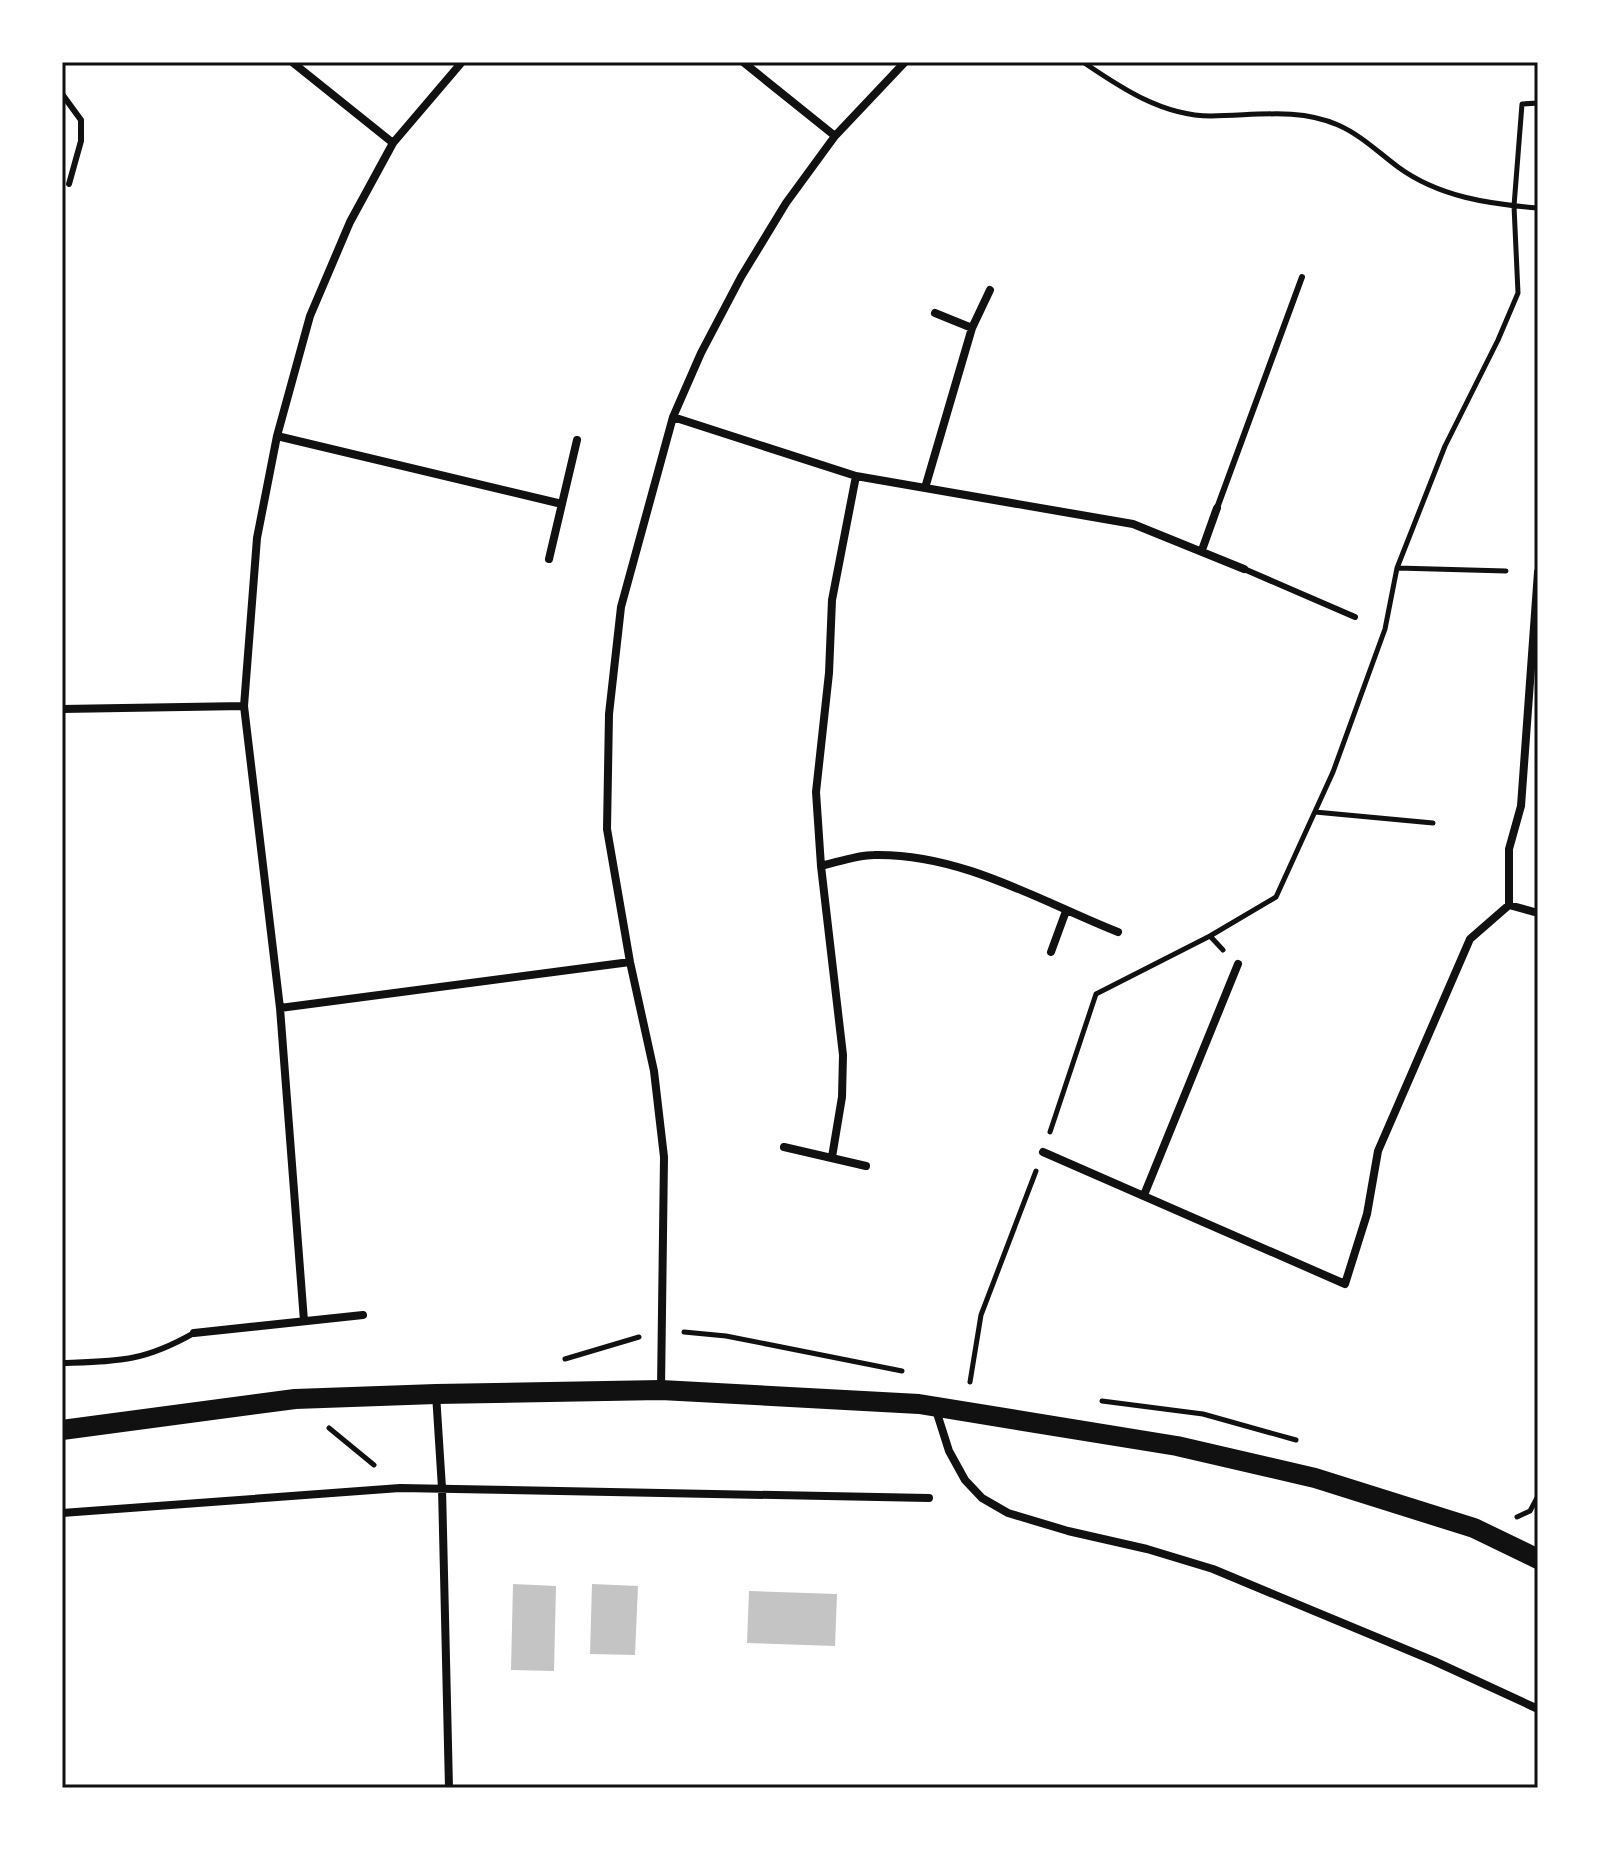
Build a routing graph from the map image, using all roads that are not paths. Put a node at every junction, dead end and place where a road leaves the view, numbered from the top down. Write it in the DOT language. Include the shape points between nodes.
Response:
graph roads {
  1 [pos="292,62"];
  2 [pos="462,62"];
  3 [pos="743,62"];
  4 [pos="905,62"];
  5 [pos="62,94"];
  6 [pos="835,136"];
  7 [pos="393,143"];
  8 [pos="69,184"];
  9 [pos="1302,277"];
  10 [pos="990,290"];
  11 [pos="935,313"];
  12 [pos="972,328"];
  13 [pos="673,417"];
  14 [pos="277,436"];
  15 [pos="577,440"];
  16 [pos="856,476"];
  17 [pos="925,488"];
  18 [pos="562,504"];
  19 [pos="1217,508"];
  20 [pos="1202,550"];
  21 [pos="549,559"];
  22 [pos="1244,569"];
  23 [pos="1538,572"];
  24 [pos="1355,617"];
  25 [pos="244,706"];
  26 [pos="62,709"];
  27 [pos="821,866"];
  28 [pos="1509,905"];
  29 [pos="1066,911"];
  30 [pos="1538,913"];
  31 [pos="1118,932"];
  32 [pos="1051,952"];
  33 [pos="630,962"];
  34 [pos="1238,964"];
  35 [pos="280,1008"];
  36 [pos="784,1147"];
  37 [pos="1043,1152"];
  38 [pos="832,1157"];
  39 [pos="866,1166"];
  40 [pos="1144,1195"];
  41 [pos="363,1315"];
  42 [pos="304,1321"];
  43 [pos="194,1333"];
  44 [pos="62,1363"];
  45 [pos="661,1390"];
  46 [pos="436,1394"];
  47 [pos="934,1406"];
  48 [pos="62,1430"];
  49 [pos="442,1488"];
  50 [pos="929,1498"];
  51 [pos="62,1513"];
  52 [pos="1538,1559"];
  53 [pos="1538,1709"];
  54 [pos="449,1788"];
  1 -- 7 [label="street"];
  2 -- 7 [label="street"];
  3 -- 6 [label="street"];
  4 -- 6 [label="street"];
  5 -- 8 [label="lane" via="81,120"];
  6 -- 13 [label="street" via="741,277"];
  7 -- 14 [label="street" via="350,222 310,316"];
  9 -- 19 [label="lane"];
  10 -- 12 [label="street"];
  11 -- 12 [label="street"];
  12 -- 17 [label="street"];
  13 -- 16 [label="street"];
  13 -- 33 [label="street" via="621,607 609,714 607,829"];
  14 -- 18 [label="street"];
  14 -- 25 [label="street" via="257,538"];
  15 -- 18 [label="street"];
  16 -- 17 [label="street"];
  16 -- 27 [label="street" via="832,600 816,792"];
  17 -- 20 [label="street" via="1133,524"];
  18 -- 21 [label="street"];
  19 -- 20 [label="street"];
  20 -- 22 [label="street"];
  22 -- 24 [label="lane"];
  23 -- 28 [label="street" via="1521,806 1509,849"];
  25 -- 26 [label="street"];
  25 -- 35 [label="street"];
  27 -- 29 [label="street" via="871,855 926,857"];
  27 -- 38 [label="street" via="843,1055"];
  28 -- 30 [label="street"];
  28 -- 40 [label="street" via="1470,939 1408,1080 1378,1151 1367,1214 1345,1284"];
  29 -- 31 [label="street"];
  29 -- 32 [label="street"];
  33 -- 35 [label="street"];
  33 -- 45 [label="street" via="654,1071 664,1157"];
  34 -- 40 [label="street"];
  35 -- 42 [label="street"];
  36 -- 38 [label="street"];
  37 -- 40 [label="street"];
  38 -- 39 [label="street"];
  41 -- 42 [label="street"];
  42 -- 43 [label="street"];
  43 -- 44 [label="lane" via="143,1357"];
  45 -- 46 [label="main road"];
  45 -- 47 [label="main road"];
  46 -- 48 [label="main road" via="295,1399"];
  46 -- 49 [label="street"];
  47 -- 52 [label="main road" via="1177,1446 1315,1478 1474,1528"];
  47 -- 53 [label="street" via="965,1480 1008,1513 1213,1569"];
  49 -- 50 [label="street"];
  49 -- 51 [label="street"];
  49 -- 54 [label="street"];
}
